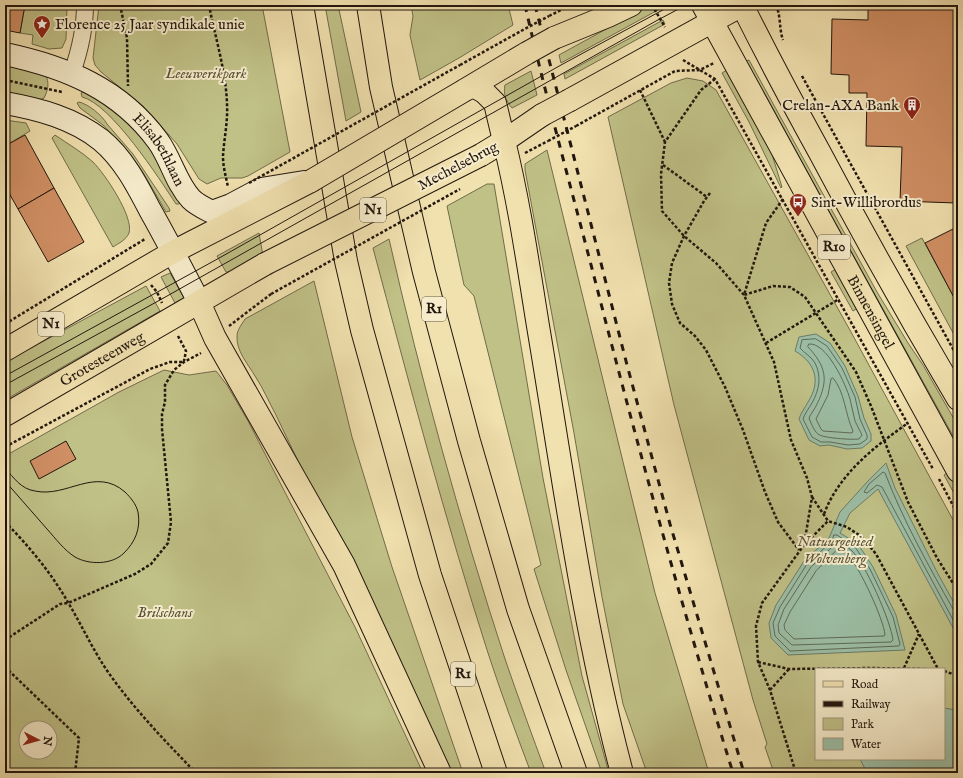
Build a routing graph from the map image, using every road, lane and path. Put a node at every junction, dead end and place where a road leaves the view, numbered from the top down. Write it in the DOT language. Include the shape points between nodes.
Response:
graph roads {
  1 [pos="85,5"];
  2 [pos="120,5"];
  3 [pos="209,5"];
  4 [pos="302,5"];
  5 [pos="368,5"];
  6 [pos="571,5"];
  7 [pos="631,5"];
  8 [pos="742,5"];
  9 [pos="776,5"];
  10 [pos="782,5"];
  11 [pos="778,9"];
  12 [pos="707,14"];
  13 [pos="786,46"];
  14 [pos="5,54"];
  15 [pos="72,73"];
  16 [pos="801,74"];
  17 [pos="715,79"];
  18 [pos="469,88"];
  19 [pos="640,90"];
  20 [pos="5,103"];
  21 [pos="132,113"];
  22 [pos="665,142"];
  23 [pos="506,151"];
  24 [pos="662,164"];
  25 [pos="464,186"];
  26 [pos="228,189"];
  27 [pos="710,193"];
  28 [pos="251,196"];
  29 [pos="707,197"];
  30 [pos="783,199"];
  31 [pos="684,236"];
  32 [pos="129,248"];
  33 [pos="173,252"];
  34 [pos="271,294"];
  35 [pos="744,295"];
  36 [pos="839,299"];
  37 [pos="199,302"];
  38 [pos="816,313"];
  39 [pos="169,319"];
  40 [pos="5,324"];
  41 [pos="766,343"];
  42 [pos="5,350"];
  43 [pos="958,358"];
  44 [pos="184,362"];
  45 [pos="958,399"];
  46 [pos="5,415"];
  47 [pos="908,423"];
  48 [pos="884,440"];
  49 [pos="5,447"];
  50 [pos="934,471"];
  51 [pos="948,474"];
  52 [pos="812,497"];
  53 [pos="824,514"];
  54 [pos="958,514"];
  55 [pos="828,521"];
  56 [pos="5,522"];
  57 [pos="804,545"];
  58 [pos="799,550"];
  59 [pos="958,592"];
  60 [pos="68,603"];
  61 [pos="919,634"];
  62 [pos="5,640"];
  63 [pos="758,662"];
  64 [pos="5,667"];
  65 [pos="815,668"];
  66 [pos="840,668"];
  67 [pos="904,668"];
  68 [pos="937,668"];
  69 [pos="789,669"];
  70 [pos="945,671"];
  71 [pos="958,676"];
  72 [pos="770,690"];
  73 [pos="75,773"];
  74 [pos="196,773"];
  75 [pos="440,773"];
  76 [pos="496,773"];
  77 [pos="576,773"];
  78 [pos="622,773"];
  79 [pos="796,773"];
  1 -- 15 [label="street" via="82,41"];
  2 -- 21 [label="path" via="127,38 128,88"];
  3 -- 26 [label="path" via="224,76 227,104 223,156"];
  4 -- 76 [label="main road, R1" via="346,261 362,330 430,575"];
  5 -- 77 [label="main road, R1" via="383,94 424,272 467,433 518,609"];
  6 -- 28 [label="path, bridge" via="460,65"];
  7 -- 18 [label="main road, bridge" via="554,38"];
  8 -- 12 [label="main road, Mechelsebrug"];
  8 -- 45 [label="main road, R10" via="849,208"];
  9 -- 11 [label="path"];
  10 -- 11 [label="path"];
  11 -- 13 [label="path" via="781,34"];
  12 -- 23 [label="main road, Mechelsebrug / N1, bridge" via="542,115"];
  12 -- 51 [label="main road, Binnensingel / R10"];
  14 -- 15 [label="main road, Elisabethlaan" via="45,63"];
  15 -- 21 [label="main road, Elisabethlaan" via="109,94"];
  16 -- 43 [label="path"];
  17 -- 19 [label="path" via="700,70 675,71"];
  17 -- 22 [label="path" via="701,90"];
  17 -- 30 [label="path"];
  18 -- 23 [label="main road" via="484,92 495,103"];
  18 -- 28 [label="main road, N1, bridge" via="311,181"];
  19 -- 22 [label="path"];
  19 -- 23 [label="path, bridge" via="548,141"];
  20 -- 33 [label="main road" via="59,116 101,140 128,171"];
  21 -- 28 [label="main road, Elisabethlaan" via="158,141 182,186 191,199 200,206 212,212"];
  22 -- 24 [label="path"];
  23 -- 37 [label="main road, Mechelsebrug / N1, bridge" via="481,155 265,264"];
  23 -- 78 [label="main road" via="519,212 584,597"];
  24 -- 29 [label="path"];
  24 -- 31 [label="path" via="662,211"];
  25 -- 34 [label="path, bridge"];
  27 -- 29 [label="path"];
  28 -- 33 [label="main road, N1"];
  29 -- 31 [label="path"];
  30 -- 35 [label="path" via="766,222"];
  30 -- 36 [label="path"];
  31 -- 35 [label="path" via="716,263"];
  31 -- 58 [label="path" via="672,263 669,283 672,304 680,322 695,336 709,356 743,430 778,522"];
  32 -- 40 [label="path"];
  33 -- 37 [label="main road"];
  33 -- 42 [label="main road, N1"];
  35 -- 38 [label="path" via="772,286 790,287 805,297"];
  35 -- 41 [label="path"];
  36 -- 38 [label="path"];
  36 -- 47 [label="path"];
  37 -- 39 [label="main road, Grotesteenweg / N1"];
  37 -- 75 [label="main road" via="215,338 344,565"];
  38 -- 41 [label="path"];
  38 -- 48 [label="path" via="856,372"];
  39 -- 44 [label="path" via="186,351"];
  39 -- 46 [label="main road, Grotesteenweg / N1"];
  41 -- 52 [label="path" via="774,362 791,440"];
  44 -- 49 [label="path" via="170,362 150,368"];
  44 -- 60 [label="path" via="174,370 165,385 162,414 171,522 168,542 151,564 140,571"];
  47 -- 48 [label="path"];
  47 -- 50 [label="path"];
  48 -- 53 [label="path" via="848,475 827,505"];
  48 -- 59 [label="path" via="908,502"];
  51 -- 54 [label="path"];
  52 -- 53 [label="path"];
  52 -- 57 [label="path"];
  53 -- 55 [label="path"];
  55 -- 57 [label="path"];
  55 -- 61 [label="path" via="846,527 862,537 876,554"];
  56 -- 60 [label="path" via="29,548"];
  57 -- 58 [label="path"];
  58 -- 63 [label="path" via="762,603 756,626"];
  60 -- 62 [label="path" via="60,604"];
  60 -- 74 [label="path" via="108,672 135,708"];
  61 -- 67 [label="path"];
  61 -- 68 [label="path"];
  63 -- 69 [label="path"];
  63 -- 72 [label="path"];
  64 -- 73 [label="path" via="79,738"];
  65 -- 69 [label="path"];
  66 -- 67 [label="path"];
  69 -- 72 [label="path"];
  70 -- 71 [label="path"];
  72 -- 79 [label="path"];
}
